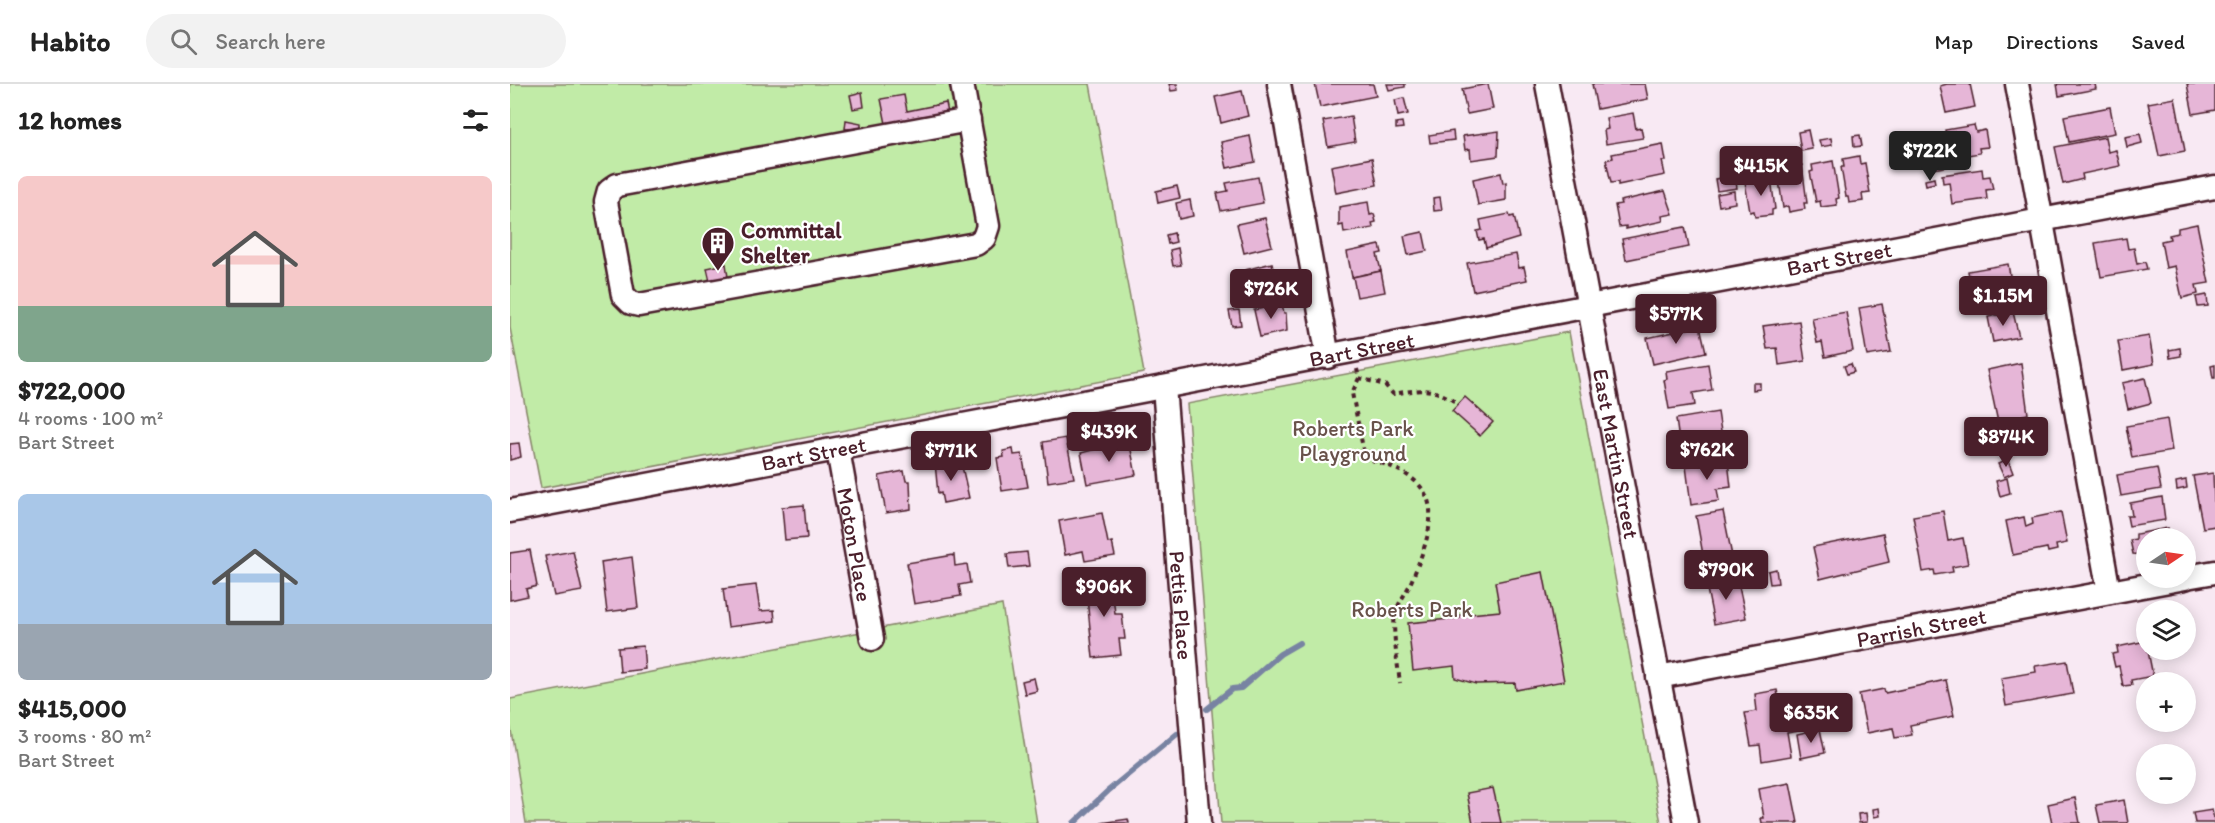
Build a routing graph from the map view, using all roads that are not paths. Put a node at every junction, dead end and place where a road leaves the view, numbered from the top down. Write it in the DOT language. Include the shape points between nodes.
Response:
graph roads {
  1 [pos="962,84"];
  2 [pos="1279,84"];
  3 [pos="1547,84"];
  4 [pos="2017,84"];
  5 [pos="969,120"];
  6 [pos="2215,187"];
  7 [pos="2042,220"];
  8 [pos="1590,305"];
  9 [pos="1328,357"];
  10 [pos="1164,387"];
  11 [pos="838,450"];
  12 [pos="510,511"];
  13 [pos="2215,572"];
  14 [pos="2196,576"];
  15 [pos="2136,587"];
  16 [pos="2109,592"];
  17 [pos="872,639"];
  18 [pos="1659,678"];
  19 [pos="1199,823"];
  20 [pos="1686,823"];
  1 -- 5 [label="street"];
  2 -- 9 [label="street"];
  3 -- 8 [label="street, East Martin Street"];
  4 -- 7 [label="street"];
  5 -- 5 [label="street" via="988,225 984,238 976,244 639,305 623,295 606,202 609,191 617,185"];
  6 -- 7 [label="street, Bart Street"];
  7 -- 8 [label="street, Bart Street"];
  7 -- 16 [label="street"];
  8 -- 9 [label="street, Bart Street"];
  8 -- 18 [label="street, East Martin Street"];
  9 -- 10 [label="street, Bart Street"];
  10 -- 11 [label="street, Bart Street"];
  10 -- 19 [label="street, Pettis Place"];
  11 -- 12 [label="street, Bart Street"];
  11 -- 17 [label="street, Moton Place"];
  13 -- 14 [label="street, Parrish Street"];
  15 -- 16 [label="street, Parrish Street"];
  16 -- 18 [label="street, Parrish Street"];
  18 -- 20 [label="street, East Martin Street"];
}
